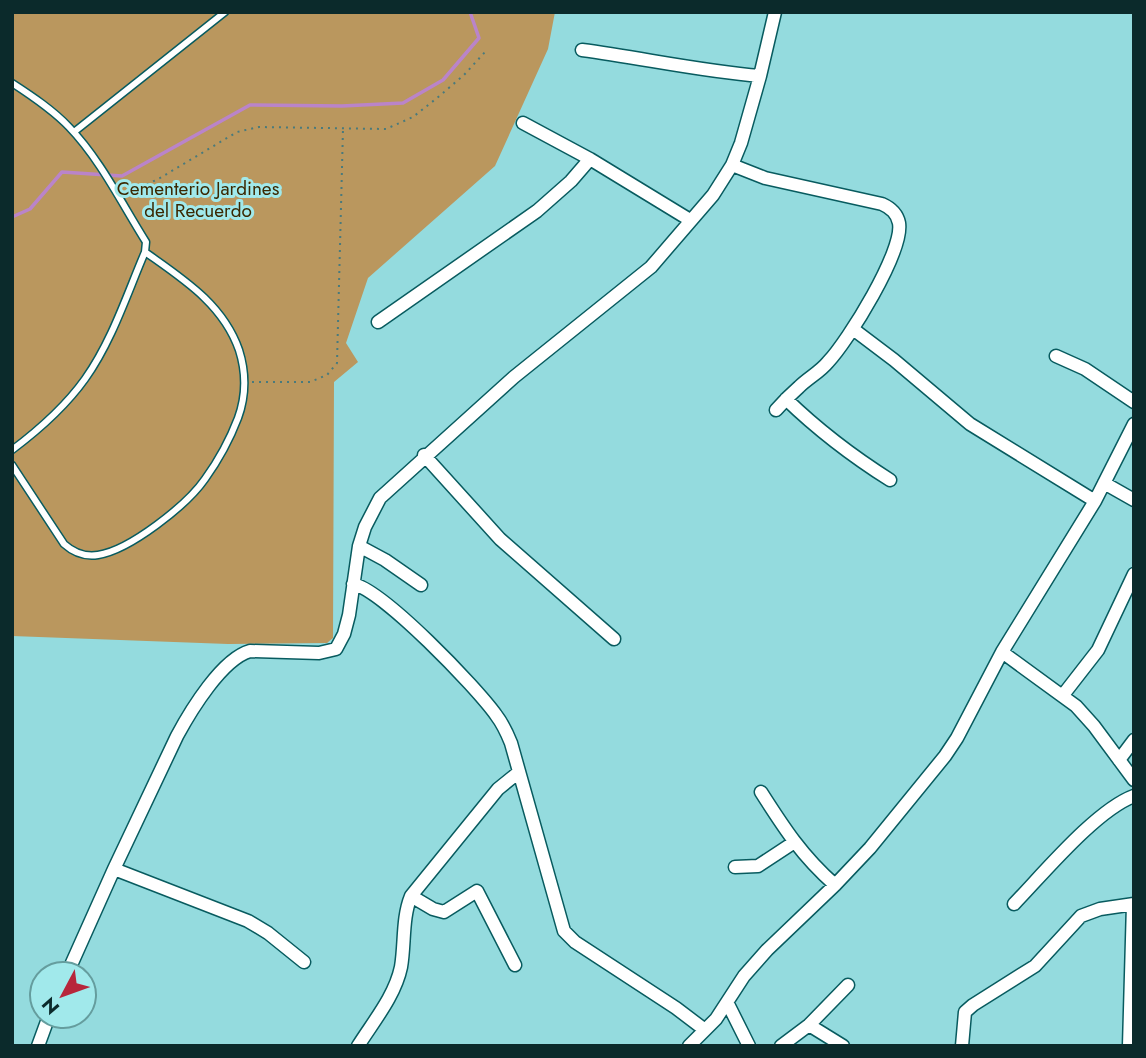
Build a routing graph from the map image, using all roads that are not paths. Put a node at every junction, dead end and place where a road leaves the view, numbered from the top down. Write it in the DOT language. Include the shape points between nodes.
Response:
graph roads {
  1 [pos="225,12"];
  2 [pos="775,12"];
  3 [pos="582,50"];
  4 [pos="760,76"];
  5 [pos="12,83"];
  6 [pos="523,122"];
  7 [pos="74,132"];
  8 [pos="590,159"];
  9 [pos="732,165"];
  10 [pos="690,220"];
  11 [pos="145,252"];
  12 [pos="378,323"];
  13 [pos="853,329"];
  14 [pos="1056,356"];
  15 [pos="786,399"];
  16 [pos="1134,402"];
  17 [pos="776,410"];
  18 [pos="1134,424"];
  19 [pos="12,450"];
  20 [pos="424,455"];
  21 [pos="12,465"];
  22 [pos="890,480"];
  23 [pos="1104,483"];
  24 [pos="1134,500"];
  25 [pos="1095,501"];
  26 [pos="359,546"];
  27 [pos="1134,574"];
  28 [pos="353,584"];
  29 [pos="421,585"];
  30 [pos="614,639"];
  31 [pos="1002,652"];
  32 [pos="1063,695"];
  33 [pos="1134,740"];
  34 [pos="1119,760"];
  35 [pos="519,772"];
  36 [pos="1134,780"];
  37 [pos="761,792"];
  38 [pos="1134,796"];
  39 [pos="793,843"];
  40 [pos="735,867"];
  41 [pos="114,869"];
  42 [pos="835,885"];
  43 [pos="411,895"];
  44 [pos="1014,904"];
  45 [pos="1133,904"];
  46 [pos="73,960"];
  47 [pos="304,962"];
  48 [pos="515,965"];
  49 [pos="848,985"];
  50 [pos="728,1004"];
  51 [pos="809,1025"];
  52 [pos="705,1030"];
  53 [pos="358,1046"];
  54 [pos="689,1046"];
  55 [pos="749,1046"];
  56 [pos="782,1046"];
  57 [pos="843,1046"];
  58 [pos="962,1046"];
  59 [pos="1129,1046"];
  1 -- 7 [label="lane"];
  2 -- 4 [label="street"];
  3 -- 4 [label="street"];
  4 -- 9 [label="street"];
  5 -- 7 [label="lane"];
  6 -- 8 [label="street"];
  7 -- 11 [label="lane" via="146,242"];
  8 -- 10 [label="street"];
  8 -- 12 [label="street" via="537,211"];
  9 -- 10 [label="street"];
  9 -- 13 [label="street" via="882,204 896,214 899,231 894,248"];
  10 -- 20 [label="street" via="651,267"];
  11 -- 19 [label="lane" via="86,377 63,407"];
  11 -- 21 [label="lane" via="207,298 239,349 244,396 238,419 204,480 188,499 141,536 114,550 85,555 64,544"];
  13 -- 15 [label="street" via="826,365"];
  13 -- 25 [label="street" via="970,424"];
  14 -- 16 [label="street" via="1085,369"];
  15 -- 17 [label="street"];
  15 -- 22 [label="street" via="843,449"];
  18 -- 23 [label="street"];
  20 -- 26 [label="street" via="380,498"];
  20 -- 30 [label="street" via="500,539"];
  23 -- 24 [label="street"];
  23 -- 25 [label="street"];
  25 -- 31 [label="street"];
  26 -- 28 [label="street"];
  26 -- 29 [label="street"];
  27 -- 32 [label="street" via="1098,650"];
  28 -- 35 [label="street" via="371,591 396,612 486,702 504,728"];
  28 -- 41 [label="street" via="344,634 336,649 319,653 250,651 226,666 184,724"];
  31 -- 32 [label="street"];
  31 -- 42 [label="street" via="945,756"];
  32 -- 34 [label="street"];
  33 -- 34 [label="street"];
  34 -- 36 [label="street"];
  35 -- 43 [label="street" via="498,789"];
  35 -- 52 [label="street" via="564,931 575,943"];
  37 -- 39 [label="street"];
  38 -- 44 [label="street" via="1098,818"];
  39 -- 40 [label="street" via="758,866"];
  39 -- 42 [label="street"];
  41 -- 46 [label="street"];
  41 -- 47 [label="street" via="248,921"];
  42 -- 50 [label="street" via="767,950"];
  43 -- 48 [label="street" via="444,912 477,891"];
  43 -- 53 [label="street" via="396,984"];
  45 -- 58 [label="street" via="1081,916 1035,966 973,1004 965,1012"];
  45 -- 59 [label="street"];
  49 -- 51 [label="street"];
  50 -- 52 [label="street"];
  50 -- 55 [label="street"];
  51 -- 56 [label="street"];
  51 -- 57 [label="street"];
  52 -- 54 [label="street"];
}
